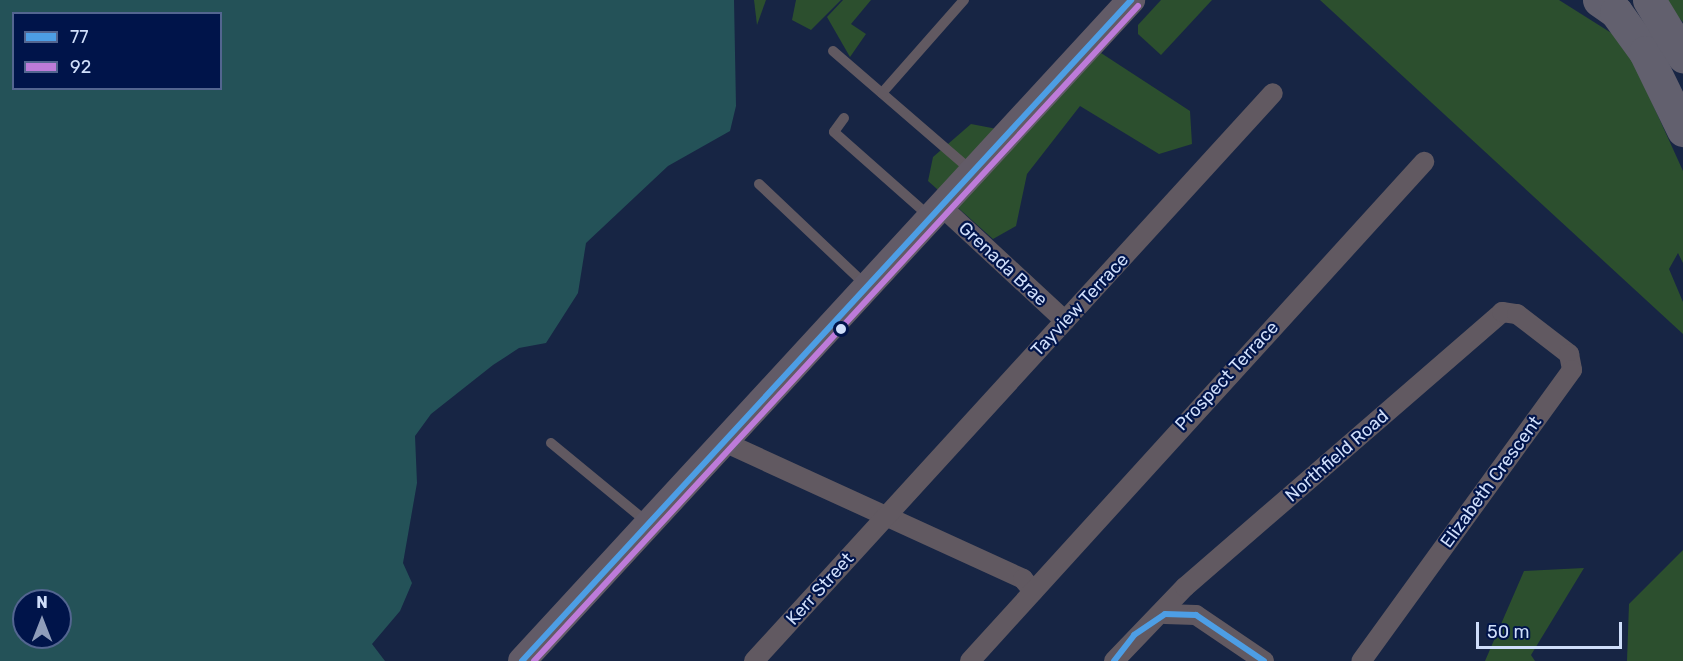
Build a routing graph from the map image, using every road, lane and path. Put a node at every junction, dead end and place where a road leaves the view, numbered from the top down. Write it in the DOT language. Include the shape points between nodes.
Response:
graph roads {
  1 [pos="964,0"];
  2 [pos="1131,0"];
  3 [pos="1599,0"];
  4 [pos="1649,0"];
  5 [pos="833,51"];
  6 [pos="1683,56"];
  7 [pos="882,93"];
  8 [pos="1273,93"];
  9 [pos="844,118"];
  10 [pos="1683,130"];
  11 [pos="1424,162"];
  12 [pos="973,171"];
  13 [pos="759,184"];
  14 [pos="936,211"];
  15 [pos="867,286"];
  16 [pos="1517,314"];
  17 [pos="1065,321"];
  18 [pos="724,442"];
  19 [pos="551,443"];
  20 [pos="885,516"];
  21 [pos="651,525"];
  22 [pos="1033,591"];
  23 [pos="1165,614"];
  24 [pos="522,661"];
  25 [pos="754,661"];
  26 [pos="970,661"];
  27 [pos="1114,661"];
  28 [pos="1264,661"];
  29 [pos="1361,661"];
  1 -- 7 [label="lane"];
  2 -- 12 [label="main road"];
  3 -- 10 [label="highway" via="1616,12 1645,52"];
  4 -- 6 [label="highway"];
  5 -- 7 [label="lane"];
  7 -- 12 [label="lane"];
  8 -- 17 [label="street, Tayview Terrace"];
  9 -- 14 [label="lane" via="834,132"];
  11 -- 22 [label="street, Prospect Terrace"];
  12 -- 14 [label="main road"];
  13 -- 15 [label="lane"];
  14 -- 15 [label="main road"];
  14 -- 17 [label="street, Grenada Brae"];
  15 -- 18 [label="main road"];
  16 -- 23 [label="street, Northfield Road" via="1502,312 1185,587"];
  16 -- 29 [label="street, Elizabeth Crescent" via="1569,354 1572,370"];
  17 -- 20 [label="street, Tayview Terrace"];
  18 -- 20 [label="street"];
  18 -- 21 [label="main road"];
  19 -- 21 [label="lane"];
  20 -- 22 [label="street" via="1023,579"];
  20 -- 25 [label="street, Kerr Street"];
  21 -- 24 [label="main road"];
  22 -- 26 [label="street, Prospect Terrace"];
  23 -- 27 [label="street" via="1134,634"];
  23 -- 28 [label="street" via="1196,615"];
}
